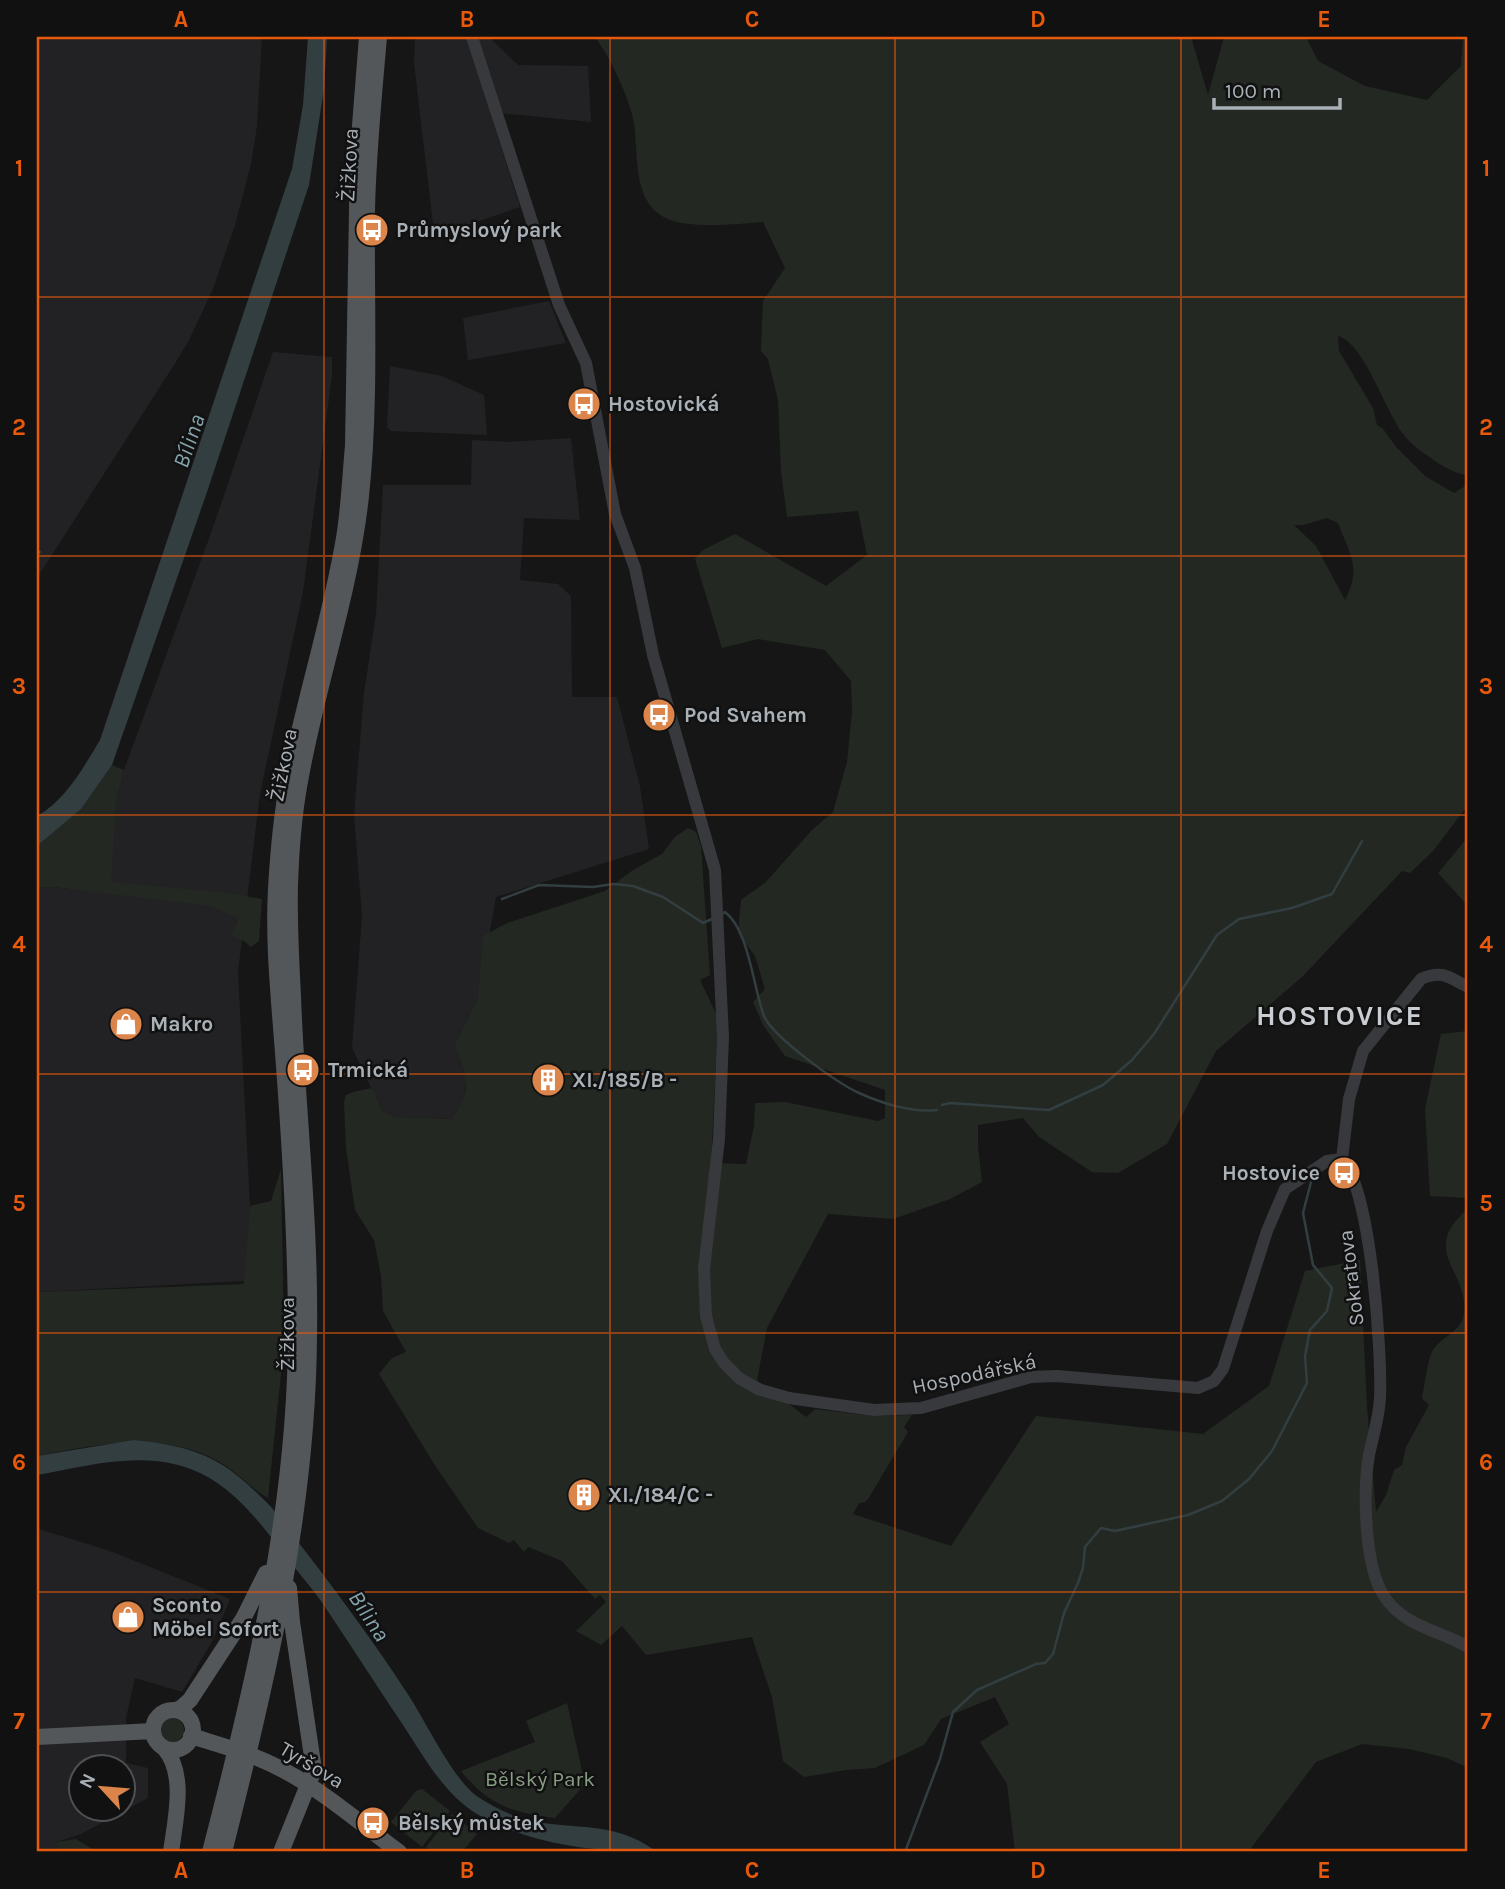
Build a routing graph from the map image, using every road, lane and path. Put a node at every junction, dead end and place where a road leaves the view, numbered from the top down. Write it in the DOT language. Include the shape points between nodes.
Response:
graph roads {
  1 [pos="367,37"];
  2 [pos="379,37"];
  3 [pos="472,37"];
  4 [pos="1468,988"];
  5 [pos="1342,1159"];
  6 [pos="277,1548"];
  7 [pos="288,1564"];
  8 [pos="1468,1647"];
  9 [pos="176,1710"];
  10 [pos="251,1713"];
  11 [pos="153,1731"];
  12 [pos="191,1736"];
  13 [pos="37,1737"];
  14 [pos="164,1748"];
  15 [pos="310,1786"];
  16 [pos="233,1793"];
  17 [pos="171,1852"];
  18 [pos="211,1852"];
  19 [pos="225,1852"];
  20 [pos="281,1852"];
  21 [pos="399,1852"];
  1 -- 6 [label="main road, Žižkova" via="358,151 349,491 336,577 282,816 276,893 295,1285 294,1406"];
  2 -- 7 [label="main road, Žižkova" via="369,152 361,492 345,593 299,789 292,845 291,956 309,1335 307,1409"];
  3 -- 5 [label="street, Hospodářská" via="559,305 586,363 615,514 635,568 653,655 715,870 723,1037 719,1139 705,1247 706,1316 724,1363 758,1389 874,1410 921,1408 1031,1377 1198,1388 1214,1381 1223,1369 1285,1189 1327,1161"];
  4 -- 5 [label="street" via="1446,975 1433,973 1421,979 1363,1051 1349,1099"];
  5 -- 8 [label="street, Sokratova" via="1367,1228 1376,1312 1380,1397 1366,1505 1374,1572 1383,1595 1399,1615"];
  6 -- 9 [label="main road" via="243,1619 190,1700"];
  6 -- 10 [label="main road"];
  7 -- 10 [label="main road"];
  7 -- 15 [label="main road" via="292,1622 314,1761"];
  9 -- 11 [label="main road" via="160,1714"];
  9 -- 12 [label="main road" via="190,1720"];
  10 -- 16 [label="main road"];
  11 -- 13 [label="main road"];
  11 -- 14 [label="main road"];
  12 -- 14 [label="main road" via="181,1748"];
  12 -- 15 [label="main road, Tyršova" via="258,1758"];
  14 -- 17 [label="main road" via="175,1772"];
  15 -- 20 [label="main road"];
  15 -- 21 [label="main road, Tyršova"];
  16 -- 18 [label="main road"];
  16 -- 19 [label="main road"];
}
